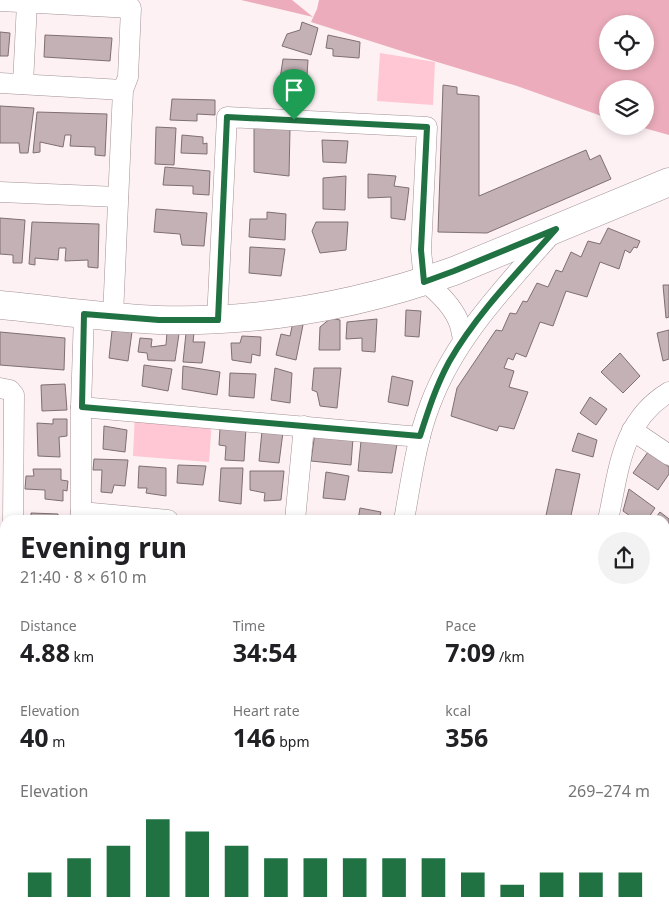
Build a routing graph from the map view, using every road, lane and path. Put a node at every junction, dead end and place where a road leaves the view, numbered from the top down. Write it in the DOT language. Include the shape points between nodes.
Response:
graph roads {
  1 [pos="0,1"];
  2 [pos="27,3"];
  3 [pos="0,83"];
  4 [pos="23,84"];
  5 [pos="123,90"];
  6 [pos="669,182"];
  7 [pos="0,192"];
  8 [pos="118,197"];
  9 [pos="556,229"];
  10 [pos="424,282"];
  11 [pos="0,305"];
  12 [pos="84,314"];
  13 [pos="113,316"];
  14 [pos="218,320"];
  15 [pos="463,340"];
  16 [pos="0,388"];
  17 [pos="669,392"];
  18 [pos="82,407"];
  19 [pos="304,426"];
  20 [pos="632,430"];
  21 [pos="420,436"];
  22 [pos="669,455"];
  23 [pos="8,507"];
  24 [pos="81,515"];
  25 [pos="295,515"];
  26 [pos="405,515"];
  27 [pos="609,515"];
  1 -- 2 [label="street"];
  2 -- 4 [label="street"];
  2 -- 5 [label="street" via="131,8 128,77"];
  3 -- 4 [label="street"];
  4 -- 5 [label="street"];
  5 -- 8 [label="street"];
  6 -- 9 [label="street"];
  7 -- 8 [label="street"];
  8 -- 13 [label="street"];
  9 -- 10 [label="street"];
  9 -- 15 [label="street" via="498,294"];
  10 -- 14 [label="street" via="311,310"];
  10 -- 14 [label="street" via="421,250 427,127 227,117"];
  10 -- 15 [label="street" via="439,293 454,312"];
  11 -- 12 [label="street"];
  12 -- 13 [label="street"];
  12 -- 18 [label="street"];
  13 -- 14 [label="street"];
  15 -- 21 [label="street" via="438,384"];
  16 -- 23 [label="street" via="14,394"];
  17 -- 20 [label="street" via="650,406"];
  18 -- 19 [label="street"];
  18 -- 24 [label="street"];
  19 -- 21 [label="street"];
  19 -- 25 [label="street"];
  20 -- 22 [label="street"];
  20 -- 27 [label="street" via="624,448"];
  21 -- 26 [label="street"];
}
